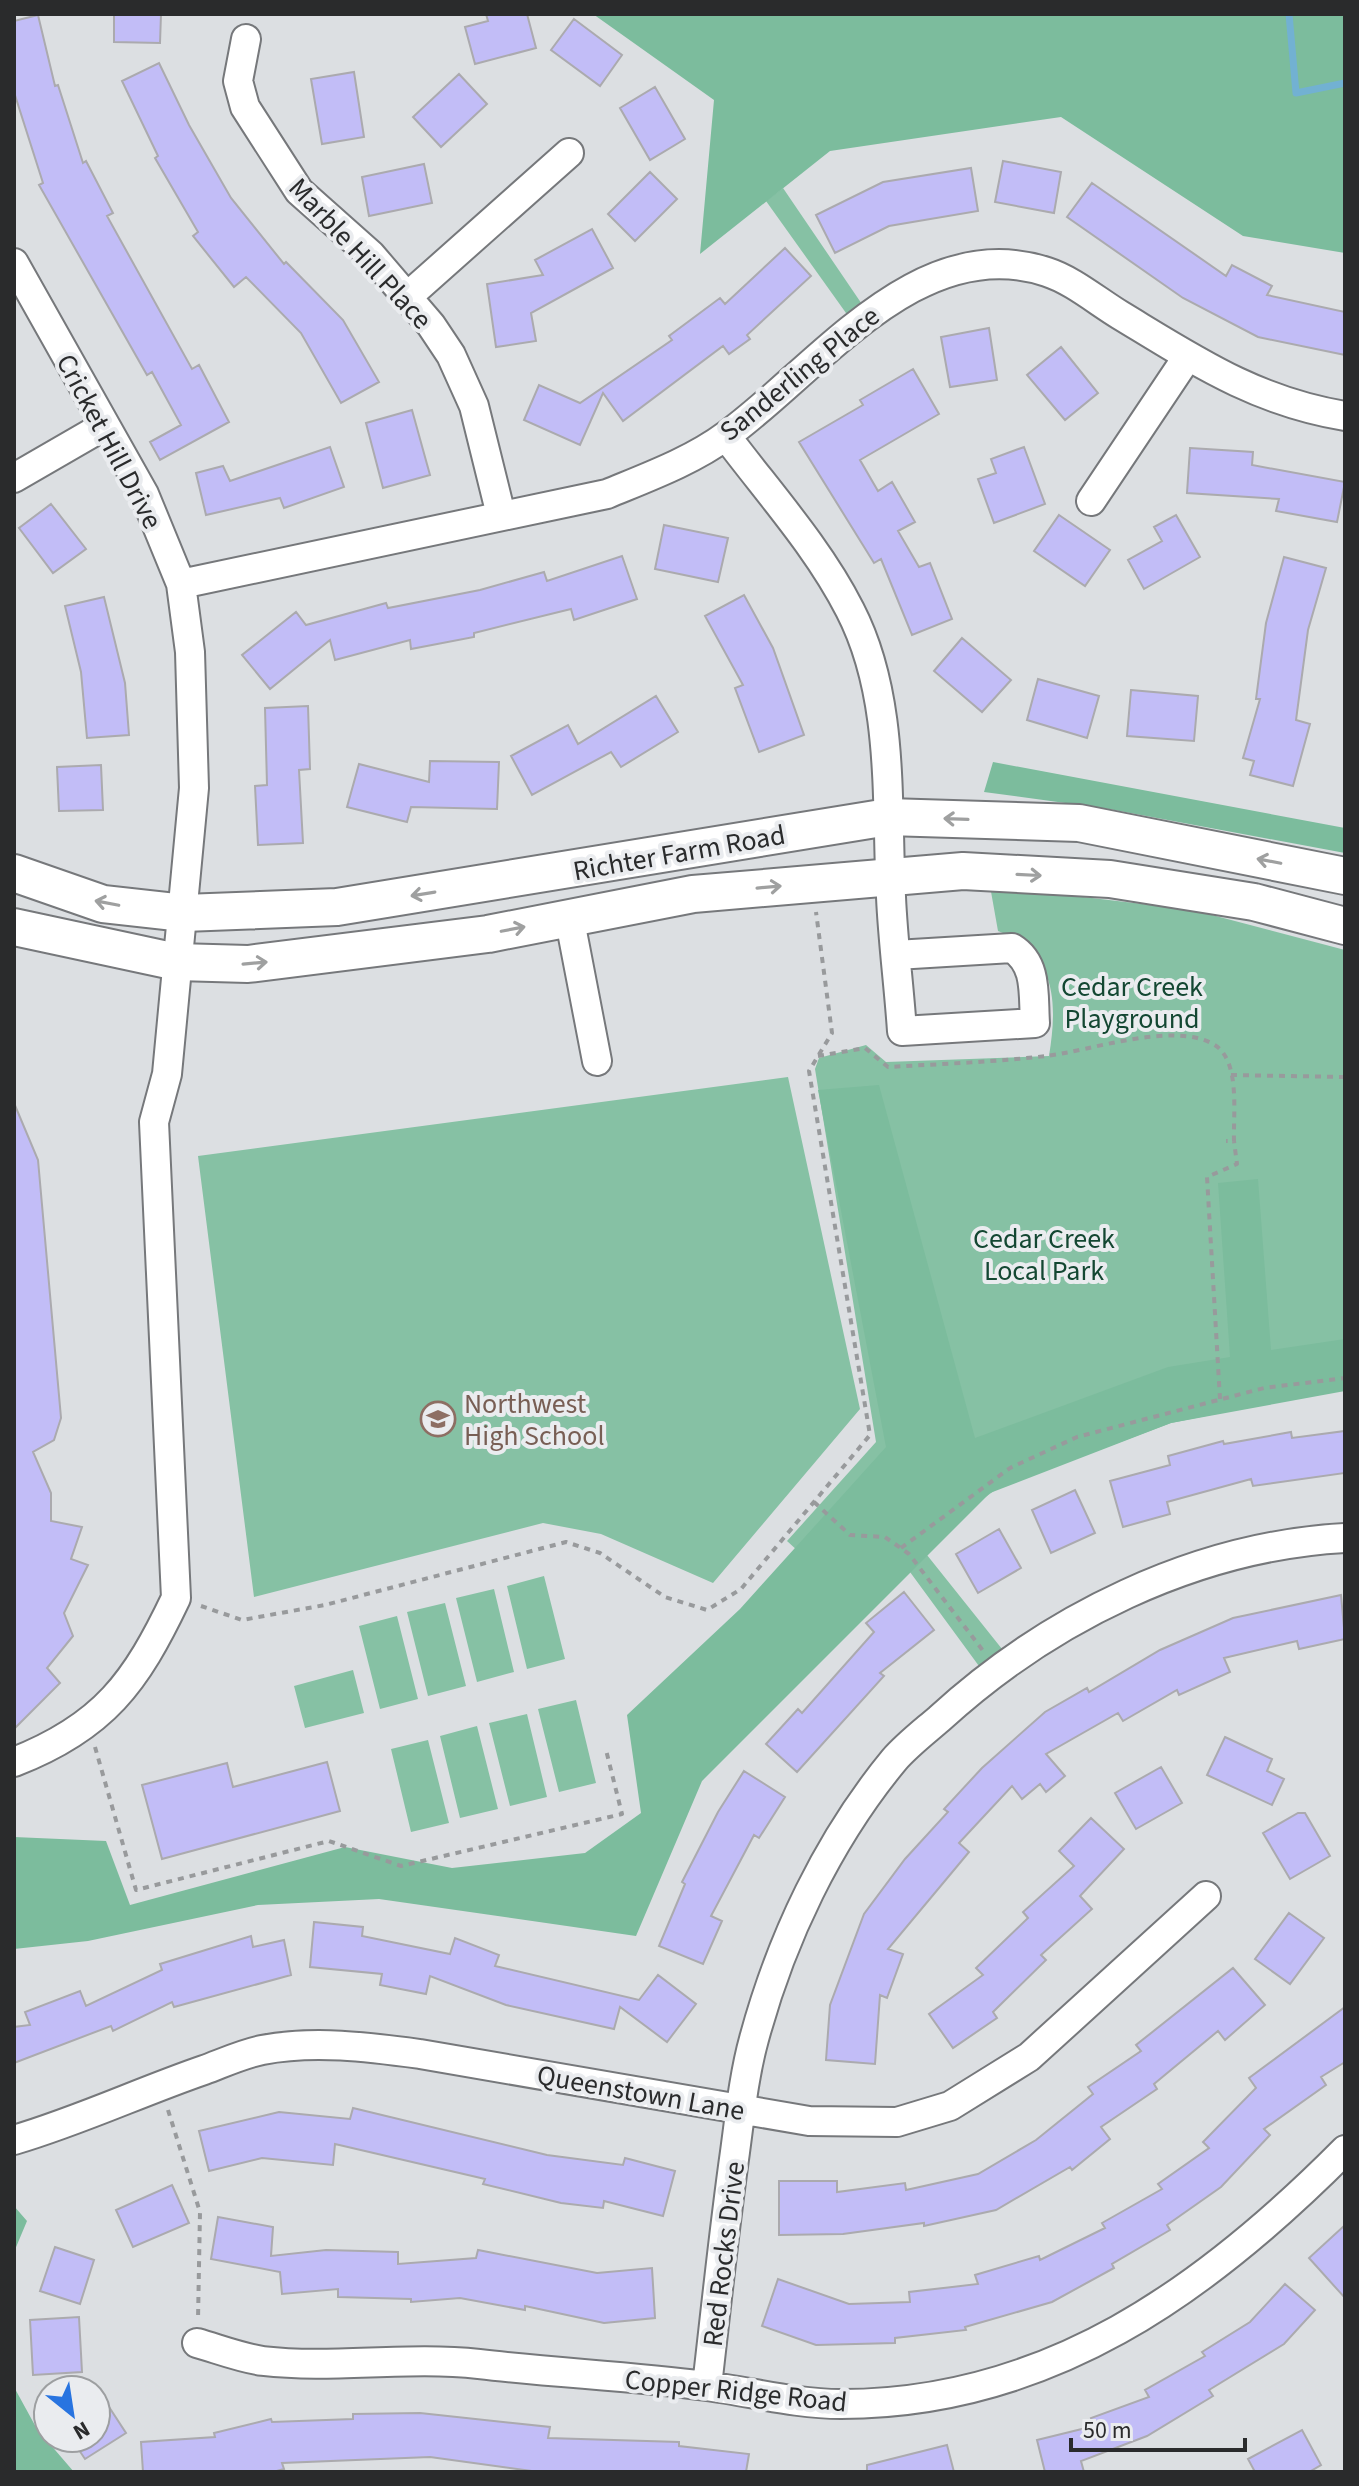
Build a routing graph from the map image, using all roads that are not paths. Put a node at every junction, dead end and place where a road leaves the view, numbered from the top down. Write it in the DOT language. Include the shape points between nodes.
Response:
graph roads {
  1 [pos="246,39"];
  2 [pos="569,153"];
  3 [pos="14,263"];
  4 [pos="407,297"];
  5 [pos="1188,356"];
  6 [pos="1345,416"];
  7 [pos="104,426"];
  8 [pos="726,436"];
  9 [pos="14,478"];
  10 [pos="1091,501"];
  11 [pos="501,515"];
  12 [pos="181,584"];
  13 [pos="888,817"];
  14 [pos="14,873"];
  15 [pos="891,876"];
  16 [pos="1345,876"];
  17 [pos="184,913"];
  18 [pos="570,921"];
  19 [pos="1345,926"];
  20 [pos="14,927"];
  21 [pos="896,955"];
  22 [pos="177,962"];
  23 [pos="597,1061"];
  24 [pos="1345,1538"];
  25 [pos="14,1762"];
  26 [pos="1206,1896"];
  27 [pos="741,2109"];
  28 [pos="14,2140"];
  29 [pos="1345,2150"];
  30 [pos="197,2343"];
  31 [pos="707,2386"];
  1 -- 4 [label="street, Marble Hill Place" via="238,81 245,107 273,155 299,191 371,255"];
  2 -- 4 [label="street"];
  3 -- 7 [label="street, Cricket Hill Drive"];
  4 -- 11 [label="street, Marble Hill Place" via="451,355 474,406"];
  5 -- 6 [label="street, Sanderling Place" via="1232,382 1306,409"];
  5 -- 8 [label="street, Sanderling Place" via="1048,272 992,263 934,277 892,298"];
  5 -- 10 [label="street"];
  7 -- 9 [label="street"];
  7 -- 12 [label="street, Cricket Hill Drive" via="144,494"];
  8 -- 11 [label="street, Sanderling Place" via="607,494"];
  8 -- 13 [label="street" via="850,610 872,667 885,746"];
  11 -- 12 [label="street, Sanderling Place"];
  12 -- 17 [label="street, Cricket Hill Drive" via="190,652 194,788"];
  13 -- 15 [label="street"];
  16 -- 13 [label="main road, Richter Farm Road, one-way" via="1079,823"];
  13 -- 17 [label="main road, Richter Farm Road, one-way" via="337,907"];
  17 -- 14 [label="main road, Richter Farm Road, one-way" via="103,904"];
  18 -- 15 [label="main road, Richter Farm Road, one-way" via="693,894"];
  15 -- 19 [label="main road, Richter Farm Road, one-way" via="963,871 1110,879 1254,902"];
  15 -- 21 [label="street"];
  17 -- 22 [label="street, Cricket Hill Drive"];
  22 -- 18 [label="main road, Richter Farm Road, one-way" via="248,964"];
  18 -- 23 [label="street"];
  20 -- 22 [label="main road, Richter Farm Road"];
  21 -- 21 [label="street" via="1012,948 1032,970 1035,1023 902,1031"];
  22 -- 25 [label="street, Cricket Hill Drive" via="167,1074 154,1122 176,1598 148,1656 113,1704 49,1748"];
  24 -- 27 [label="street, Red Rocks Drive" via="1240,1556 1160,1579 1089,1612 997,1669 896,1758 812,1885 753,2040"];
  26 -- 27 [label="street, Queenstown Lane" via="1029,2057 950,2106 897,2122 809,2121"];
  27 -- 28 [label="street, Queenstown Lane" via="420,2054 331,2045 260,2051"];
  27 -- 31 [label="street, Red Rocks Drive"];
  29 -- 31 [label="street, Copper Ridge Road" via="1301,2194 1180,2295 1092,2344 1030,2370 968,2389 856,2403 773,2399"];
  30 -- 31 [label="street, Copper Ridge Road" via="262,2361 469,2363"];
}
